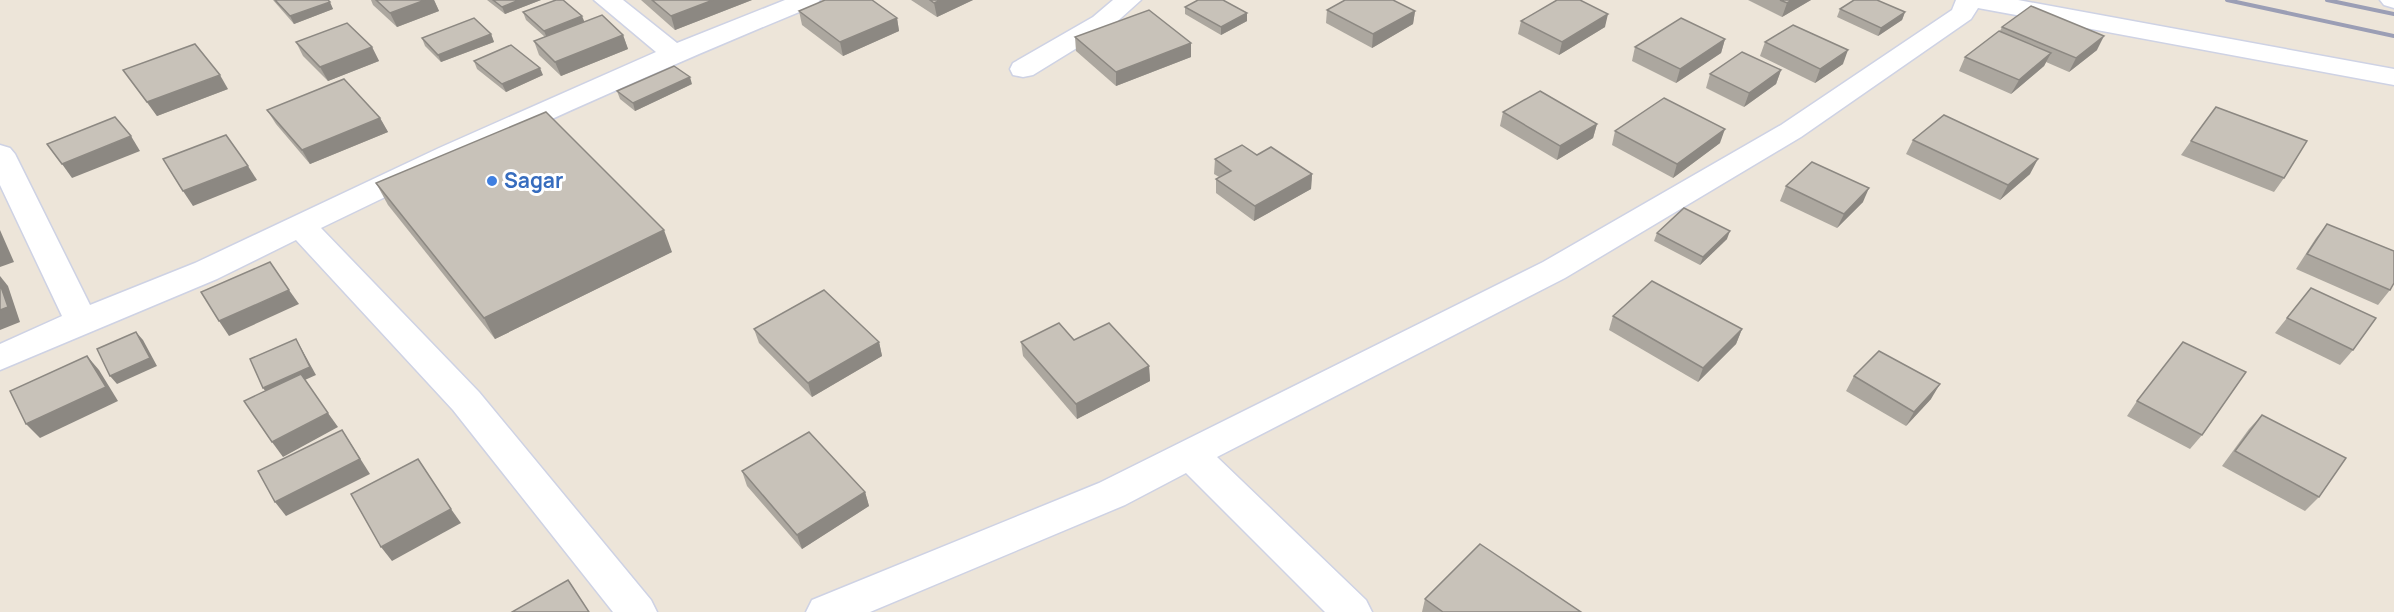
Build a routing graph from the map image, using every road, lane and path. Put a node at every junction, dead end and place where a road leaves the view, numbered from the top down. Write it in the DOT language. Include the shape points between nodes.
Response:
graph roads {
  1 [pos="607,0"];
  2 [pos="807,0"];
  3 [pos="1128,0"];
  4 [pos="1969,0"];
  5 [pos="1977,0"];
  6 [pos="674,54"];
  7 [pos="1023,69"];
  8 [pos="2394,77"];
  9 [pos="0,154"];
  10 [pos="302,227"];
  11 [pos="81,321"];
  12 [pos="0,358"];
  13 [pos="1190,454"];
  14 [pos="637,612"];
  15 [pos="826,612"];
  16 [pos="1352,612"];
  1 -- 6 [label="street"];
  2 -- 6 [label="street"];
  3 -- 7 [label="street" via="1102,22"];
  4 -- 13 [label="street" via="1962,14 1791,131 1585,252"];
  5 -- 8 [label="street"];
  6 -- 10 [label="street" via="449,154"];
  9 -- 11 [label="street"];
  10 -- 11 [label="street"];
  10 -- 14 [label="street" via="466,401"];
  11 -- 12 [label="street"];
  13 -- 15 [label="street" via="1112,494"];
  13 -- 16 [label="street"];
}
